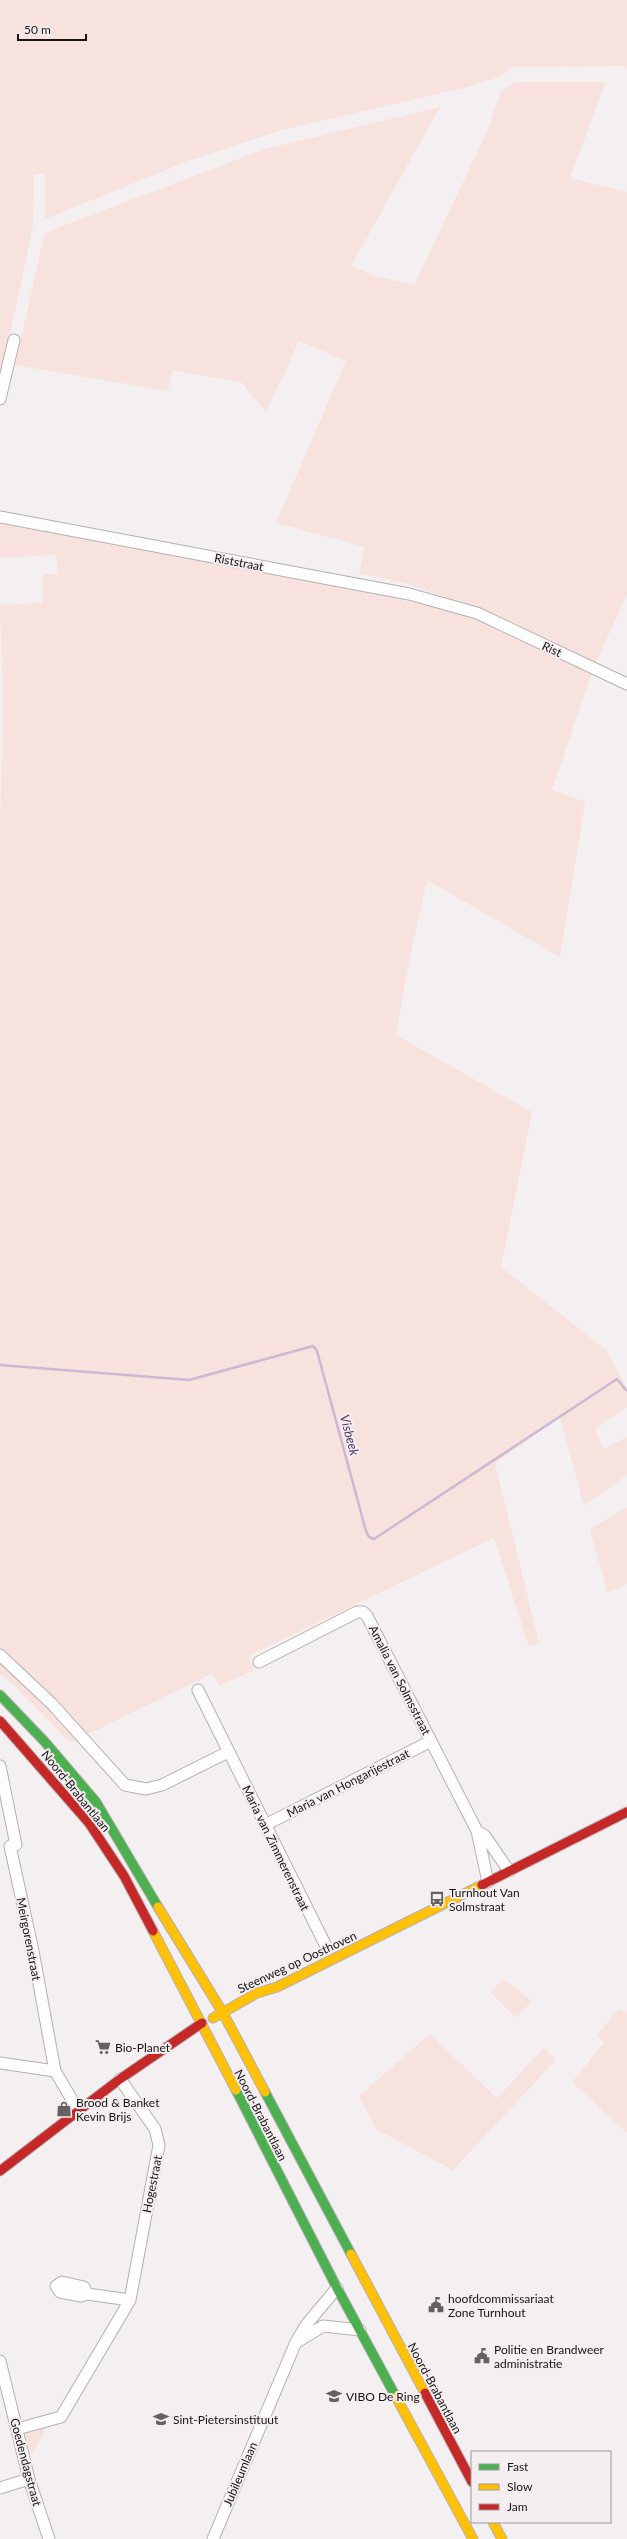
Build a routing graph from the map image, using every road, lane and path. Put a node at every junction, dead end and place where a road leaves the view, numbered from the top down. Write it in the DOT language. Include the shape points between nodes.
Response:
graph roads {
  1 [pos="14,340"];
  2 [pos="0,399"];
  3 [pos="0,517"];
  4 [pos="477,613"];
  5 [pos="627,684"];
  6 [pos="0,1655"];
  7 [pos="259,1662"];
  8 [pos="198,1690"];
  9 [pos="0,1695"];
  10 [pos="0,1721"];
  11 [pos="431,1741"];
  12 [pos="228,1752"];
  13 [pos="0,1766"];
  14 [pos="627,1812"];
  15 [pos="265,1825"];
  16 [pos="477,1832"];
  17 [pos="509,1871"];
  18 [pos="488,1882"];
  19 [pos="325,1944"];
  20 [pos="222,2013"];
  21 [pos="202,2023"];
  22 [pos="0,2063"];
  23 [pos="55,2071"];
  24 [pos="120,2079"];
  25 [pos="78,2110"];
  26 [pos="0,2171"];
  27 [pos="337,2288"];
  28 [pos="87,2294"];
  29 [pos="130,2300"];
  30 [pos="360,2330"];
  31 [pos="296,2342"];
  32 [pos="0,2361"];
  33 [pos="17,2429"];
  34 [pos="471,2480"];
  35 [pos="30,2482"];
  36 [pos="0,2488"];
  37 [pos="494,2523"];
  38 [pos="49,2539"];
  39 [pos="212,2539"];
  40 [pos="473,2539"];
  41 [pos="502,2539"];
  1 -- 2 [label="street"];
  3 -- 4 [label="street, Riststraat" via="408,594"];
  4 -- 5 [label="street, Rist"];
  6 -- 12 [label="street" via="52,1704 125,1785 146,1789 162,1785"];
  7 -- 11 [label="street, Amalia van Solmsstraat" via="357,1612 363,1612"];
  8 -- 12 [label="street, Maria van Zimmerenstraat"];
  9 -- 20 [label="main road, Noord-Brabantlaan" via="46,1742 96,1802"];
  10 -- 21 [label="main road, Noord-Brabantlaan" via="98,1836 124,1876"];
  11 -- 15 [label="street, Maria van Hongarijestraat"];
  11 -- 16 [label="street, Amalia van Solmsstraat"];
  12 -- 15 [label="street, Maria van Zimmerenstraat"];
  13 -- 23 [label="street, Meirgorenstraat" via="16,1845 10,1846"];
  14 -- 17 [label="main road, Steenweg op Oosthoven"];
  15 -- 19 [label="street, Maria van Zimmerenstraat"];
  16 -- 17 [label="street, Amalia van Solmsstraat" via="485,1836"];
  16 -- 18 [label="street, Amalia van Solmsstraat"];
  17 -- 18 [label="main road, Steenweg op Oosthoven"];
  18 -- 20 [label="main road, Steenweg op Oosthoven" via="277,1987 257,1993"];
  20 -- 21 [label="main road, Steenweg op Oosthoven"];
  20 -- 34 [label="main road, Noord-Brabantlaan"];
  21 -- 24 [label="main road, Steenweg op Oosthoven"];
  21 -- 27 [label="main road, Noord-Brabantlaan"];
  22 -- 23 [label="street"];
  23 -- 25 [label="street, Meirgorenstraat"];
  24 -- 25 [label="main road, Steenweg op Oosthoven"];
  24 -- 29 [label="street, Hogestraat" via="155,2128 159,2145"];
  25 -- 26 [label="main road, Steenweg op Oosthoven"];
  27 -- 30 [label="main road, Noord-Brabantlaan"];
  27 -- 31 [label="street, Jubileumlaan" via="306,2325"];
  28 -- 29 [label="street"];
  29 -- 33 [label="street, Hogestraat" via="60,2417"];
  30 -- 31 [label="street" via="323,2326"];
  30 -- 40 [label="main road, Noord-Brabantlaan"];
  31 -- 39 [label="street, Jubileumlaan"];
  32 -- 33 [label="street, Goedendagstraat"];
  33 -- 35 [label="street, Goedendagstraat"];
  35 -- 36 [label="street"];
  35 -- 38 [label="street, Goedendagstraat"];
  37 -- 41 [label="main road"];
}
